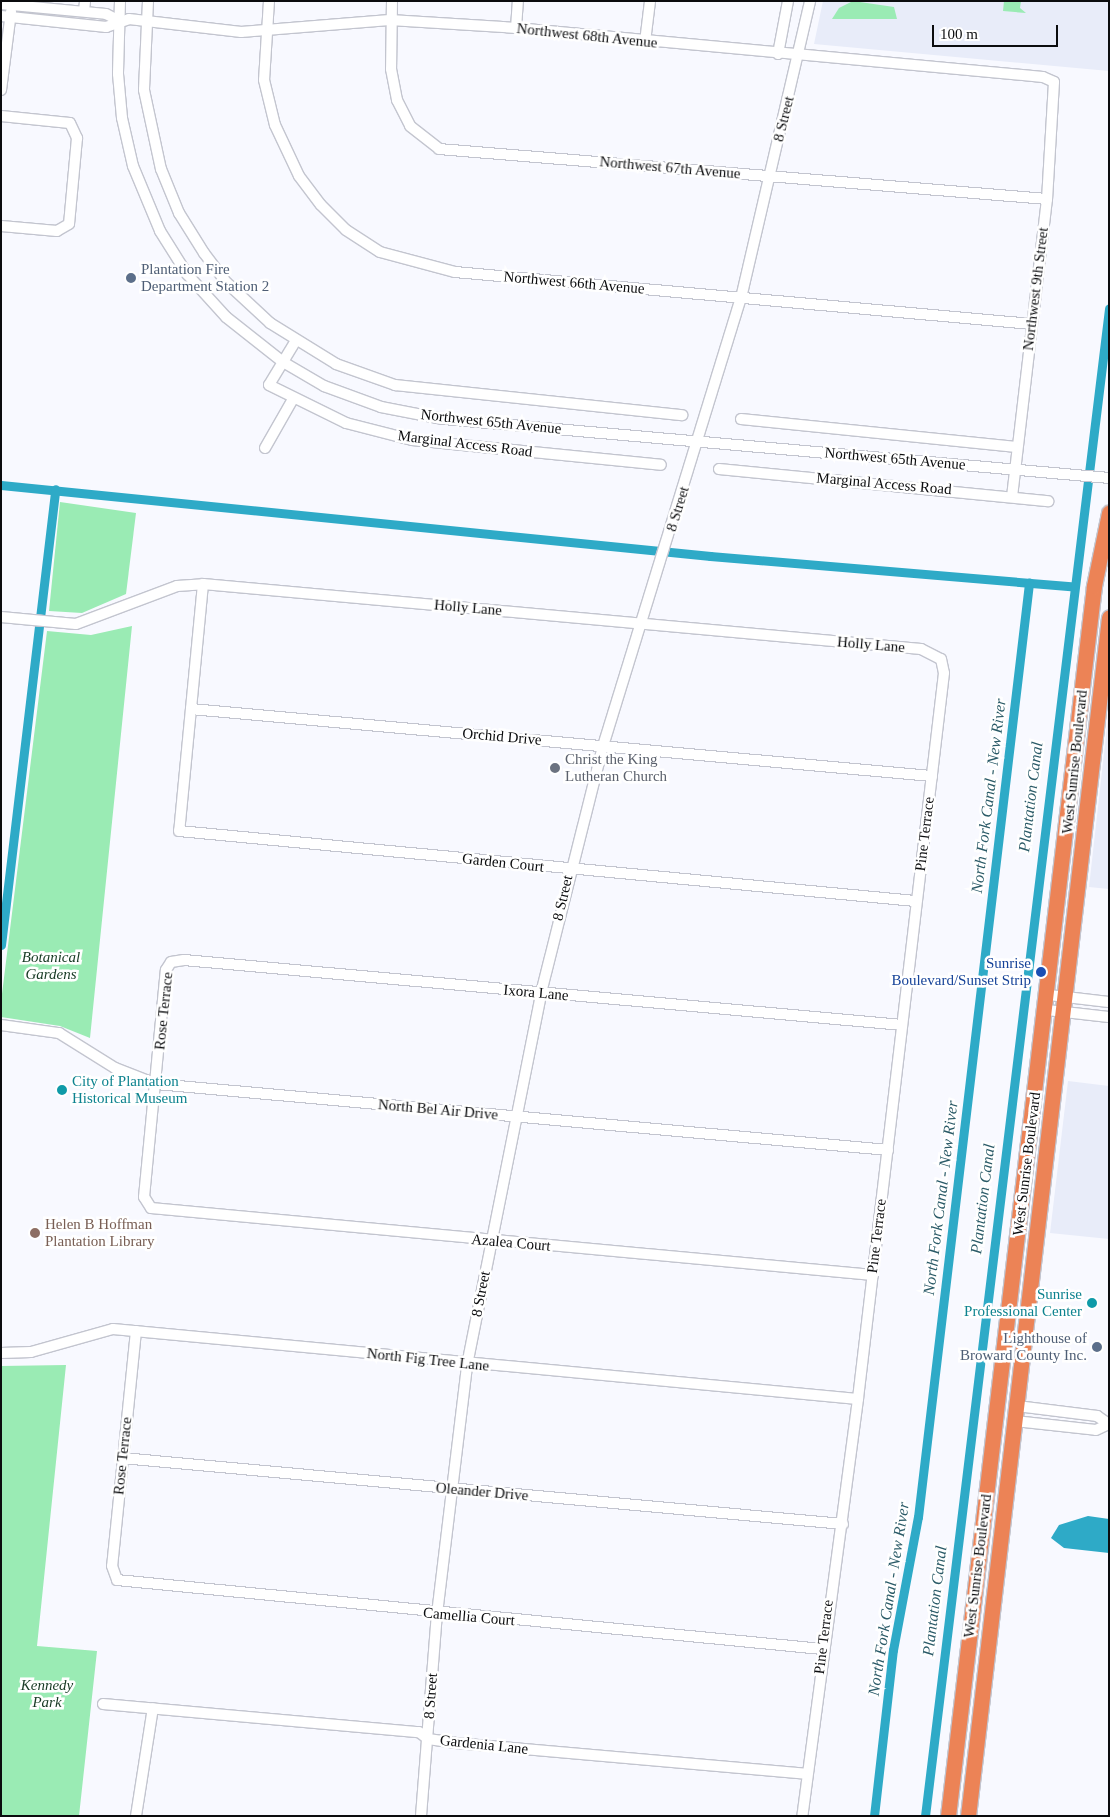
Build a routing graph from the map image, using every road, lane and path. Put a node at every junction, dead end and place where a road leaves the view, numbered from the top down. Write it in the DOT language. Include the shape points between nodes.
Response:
graph roads {
  1 [pos="120,1"];
  2 [pos="148,1"];
  3 [pos="269,1"];
  4 [pos="392,1"];
  5 [pos="518,1"];
  6 [pos="650,1"];
  7 [pos="788,1"];
  8 [pos="810,1"];
  9 [pos="1,4"];
  10 [pos="12,5"];
  11 [pos="84,6"];
  12 [pos="6,17"];
  13 [pos="118,20"];
  14 [pos="146,20"];
  15 [pos="390,20"];
  16 [pos="516,28"];
  17 [pos="266,32"];
  18 [pos="646,42"];
  19 [pos="778,54"];
  20 [pos="799,56"];
  21 [pos="1054,82"];
  22 [pos="1,90"];
  23 [pos="1,116"];
  24 [pos="770,176"];
  25 [pos="1047,200"];
  26 [pos="1,226"];
  27 [pos="741,298"];
  28 [pos="1032,324"];
  29 [pos="295,342"];
  30 [pos="283,362"];
  31 [pos="293,399"];
  32 [pos="682,415"];
  33 [pos="742,419"];
  34 [pos="699,442"];
  35 [pos="1017,447"];
  36 [pos="265,448"];
  37 [pos="661,465"];
  38 [pos="719,469"];
  39 [pos="1014,470"];
  40 [pos="1103,478"];
  41 [pos="1012,496"];
  42 [pos="1048,501"];
  43 [pos="1109,513"];
  44 [pos="203,584"];
  45 [pos="1,617"];
  46 [pos="1109,617"];
  47 [pos="641,623"];
  48 [pos="939,657"];
  49 [pos="191,709"];
  50 [pos="603,746"];
  51 [pos="932,776"];
  52 [pos="570,870"];
  53 [pos="916,901"];
  54 [pos="171,962"];
  55 [pos="540,993"];
  56 [pos="1048,1002"];
  57 [pos="1109,1002"];
  58 [pos="1066,1005"];
  59 [pos="1109,1017"];
  60 [pos="1,1025"];
  61 [pos="902,1026"];
  62 [pos="156,1084"];
  63 [pos="515,1117"];
  64 [pos="888,1150"];
  65 [pos="151,1208"];
  66 [pos="491,1241"];
  67 [pos="1016,1244"];
  68 [pos="872,1275"];
  69 [pos="136,1331"];
  70 [pos="1,1353"];
  71 [pos="467,1365"];
  72 [pos="858,1399"];
  73 [pos="1016,1414"];
  74 [pos="996,1423"];
  75 [pos="1109,1424"];
  76 [pos="122,1458"];
  77 [pos="451,1490"];
  78 [pos="1006,1516"];
  79 [pos="843,1524"];
  80 [pos="117,1580"];
  81 [pos="972,1609"];
  82 [pos="437,1614"];
  83 [pos="822,1649"];
  84 [pos="984,1674"];
  85 [pos="103,1704"];
  86 [pos="153,1708"];
  87 [pos="428,1739"];
  88 [pos="807,1774"];
  89 [pos="136,1816"];
  90 [pos="421,1816"];
  91 [pos="802,1816"];
  92 [pos="948,1816"];
  93 [pos="968,1816"];
  1 -- 13 [label="street, Northwest 65th Avenue"];
  2 -- 14 [label="street"];
  3 -- 17 [label="street, Northwest 66th Avenue"];
  4 -- 15 [label="street, Northwest 67th Avenue"];
  5 -- 16 [label="street"];
  6 -- 18 [label="street"];
  7 -- 19 [label="street"];
  8 -- 20 [label="street, 8 Street"];
  9 -- 10 [label="street, Northwest 68th Avenue"];
  10 -- 11 [label="street, Northwest 68th Avenue"];
  10 -- 12 [label="street"];
  11 -- 13 [label="street, Northwest 68th Avenue"];
  12 -- 13 [label="street, Northwest 68th Avenue" via="106,27"];
  12 -- 22 [label="street"];
  13 -- 14 [label="street, Northwest 68th Avenue"];
  13 -- 30 [label="street, Northwest 65th Avenue" via="122,118 133,166 156,222 187,274 211,303"];
  14 -- 17 [label="street, Northwest 68th Avenue"];
  14 -- 29 [label="street" via="143,68 148,119 179,213 227,283"];
  15 -- 16 [label="street, Northwest 68th Avenue"];
  15 -- 17 [label="street, Northwest 68th Avenue"];
  15 -- 24 [label="street, Northwest 67th Avenue" via="391,69 397,100 410,126 439,149"];
  16 -- 18 [label="street, Northwest 68th Avenue"];
  17 -- 27 [label="street, Northwest 66th Avenue" via="266,89 274,125 299,176 346,230 380,252 455,272"];
  18 -- 19 [label="street, Northwest 68th Avenue"];
  19 -- 20 [label="street, Northwest 68th Avenue"];
  20 -- 21 [label="street, Northwest 68th Avenue" via="1043,77"];
  20 -- 24 [label="street, 8 Street"];
  21 -- 25 [label="street, Northwest 9th Street"];
  23 -- 26 [label="street" via="75,126 69,224 57,231"];
  24 -- 25 [label="street, Northwest 67th Avenue"];
  24 -- 27 [label="street, 8 Street"];
  25 -- 28 [label="street, Northwest 9th Street"];
  27 -- 28 [label="street, Northwest 66th Avenue"];
  27 -- 34 [label="street, 8 Street"];
  28 -- 35 [label="street, Northwest 9th Street"];
  29 -- 30 [label="street, Marginal Access Road"];
  29 -- 32 [label="street" via="358,372 414,389"];
  30 -- 31 [label="street, Marginal Access Road" via="269,384"];
  30 -- 34 [label="street, Northwest 65th Avenue" via="341,394 399,412"];
  31 -- 36 [label="street"];
  31 -- 37 [label="street, Marginal Access Road" via="346,423 412,440"];
  33 -- 35 [label="street"];
  34 -- 39 [label="street, Northwest 65th Avenue"];
  34 -- 47 [label="street, 8 Street"];
  35 -- 39 [label="street, Northwest 9th Street"];
  38 -- 41 [label="street, Marginal Access Road"];
  39 -- 40 [label="street, Northwest 65th Avenue"];
  39 -- 41 [label="street, Northwest 9th Street"];
  41 -- 42 [label="street, Marginal Access Road"];
  43 -- 56 [label="highway, West Sunrise Boulevard" via="1094,586"];
  44 -- 45 [label="street, Holly Lane" via="156,593 99,619 76,624"];
  44 -- 47 [label="street, Holly Lane"];
  44 -- 49 [label="street"];
  46 -- 58 [label="highway, West Sunrise Boulevard"];
  47 -- 48 [label="street, Holly Lane" via="920,649"];
  47 -- 50 [label="street, 8 Street"];
  48 -- 51 [label="street, Pine Terrace" via="944,673"];
  49 -- 50 [label="street, Orchid Drive"];
  49 -- 52 [label="street, Garden Court" via="179,831"];
  50 -- 51 [label="street, Orchid Drive"];
  50 -- 52 [label="street, 8 Street"];
  51 -- 53 [label="street, Pine Terrace"];
  52 -- 53 [label="street, Garden Court"];
  52 -- 55 [label="street, 8 Street"];
  53 -- 61 [label="street, Pine Terrace"];
  54 -- 55 [label="street, Ixora Lane"];
  54 -- 62 [label="street, Rose Terrace" via="166,970"];
  55 -- 61 [label="street, Ixora Lane"];
  55 -- 63 [label="street, 8 Street"];
  56 -- 58 [label="street"];
  56 -- 58 [label="street"];
  56 -- 67 [label="highway, West Sunrise Boulevard"];
  57 -- 58 [label="street"];
  58 -- 59 [label="street"];
  58 -- 73 [label="highway, West Sunrise Boulevard"];
  60 -- 62 [label="street, North Bel Air Drive" via="59,1033 115,1068"];
  61 -- 64 [label="street, Pine Terrace"];
  62 -- 63 [label="street, North Bel Air Drive"];
  62 -- 65 [label="street, Rose Terrace" via="144,1197"];
  63 -- 64 [label="street, North Bel Air Drive"];
  63 -- 66 [label="street, 8 Street"];
  64 -- 68 [label="street, Pine Terrace"];
  65 -- 66 [label="street, Azalea Court"];
  66 -- 68 [label="street, Azalea Court"];
  66 -- 71 [label="street, 8 Street"];
  67 -- 73 [label="highway" via="1023,1270 1007,1407"];
  67 -- 74 [label="highway, West Sunrise Boulevard"];
  68 -- 72 [label="street, Pine Terrace"];
  69 -- 70 [label="street, North Fig Tree Lane" via="90,1333 31,1352"];
  69 -- 71 [label="street, North Fig Tree Lane"];
  69 -- 76 [label="street, Rose Terrace"];
  71 -- 72 [label="street, North Fig Tree Lane"];
  71 -- 77 [label="street, 8 Street"];
  72 -- 79 [label="street, Pine Terrace"];
  73 -- 75 [label="street" via="1097,1416"];
  73 -- 75 [label="street" via="1096,1430"];
  73 -- 78 [label="highway, West Sunrise Boulevard"];
  74 -- 78 [label="highway" via="1007,1434 1000,1499"];
  74 -- 81 [label="highway, West Sunrise Boulevard"];
  76 -- 77 [label="street, Oleander Drive"];
  76 -- 80 [label="street, Rose Terrace" via="112,1566"];
  77 -- 79 [label="street, Oleander Drive"];
  77 -- 82 [label="street, 8 Street"];
  78 -- 84 [label="highway, West Sunrise Boulevard"];
  79 -- 83 [label="street, Pine Terrace"];
  80 -- 82 [label="street, Camellia Court"];
  81 -- 84 [label="highway"];
  81 -- 92 [label="highway, West Sunrise Boulevard"];
  82 -- 83 [label="street, Camellia Court"];
  82 -- 87 [label="street, 8 Street"];
  83 -- 88 [label="street, Pine Terrace"];
  84 -- 93 [label="highway, West Sunrise Boulevard"];
  85 -- 86 [label="street, Gardenia Lane"];
  86 -- 87 [label="street, Gardenia Lane" via="419,1732"];
  86 -- 89 [label="street"];
  87 -- 88 [label="street, Gardenia Lane"];
  87 -- 90 [label="street, 8 Street"];
  88 -- 91 [label="street, Pine Terrace"];
}
